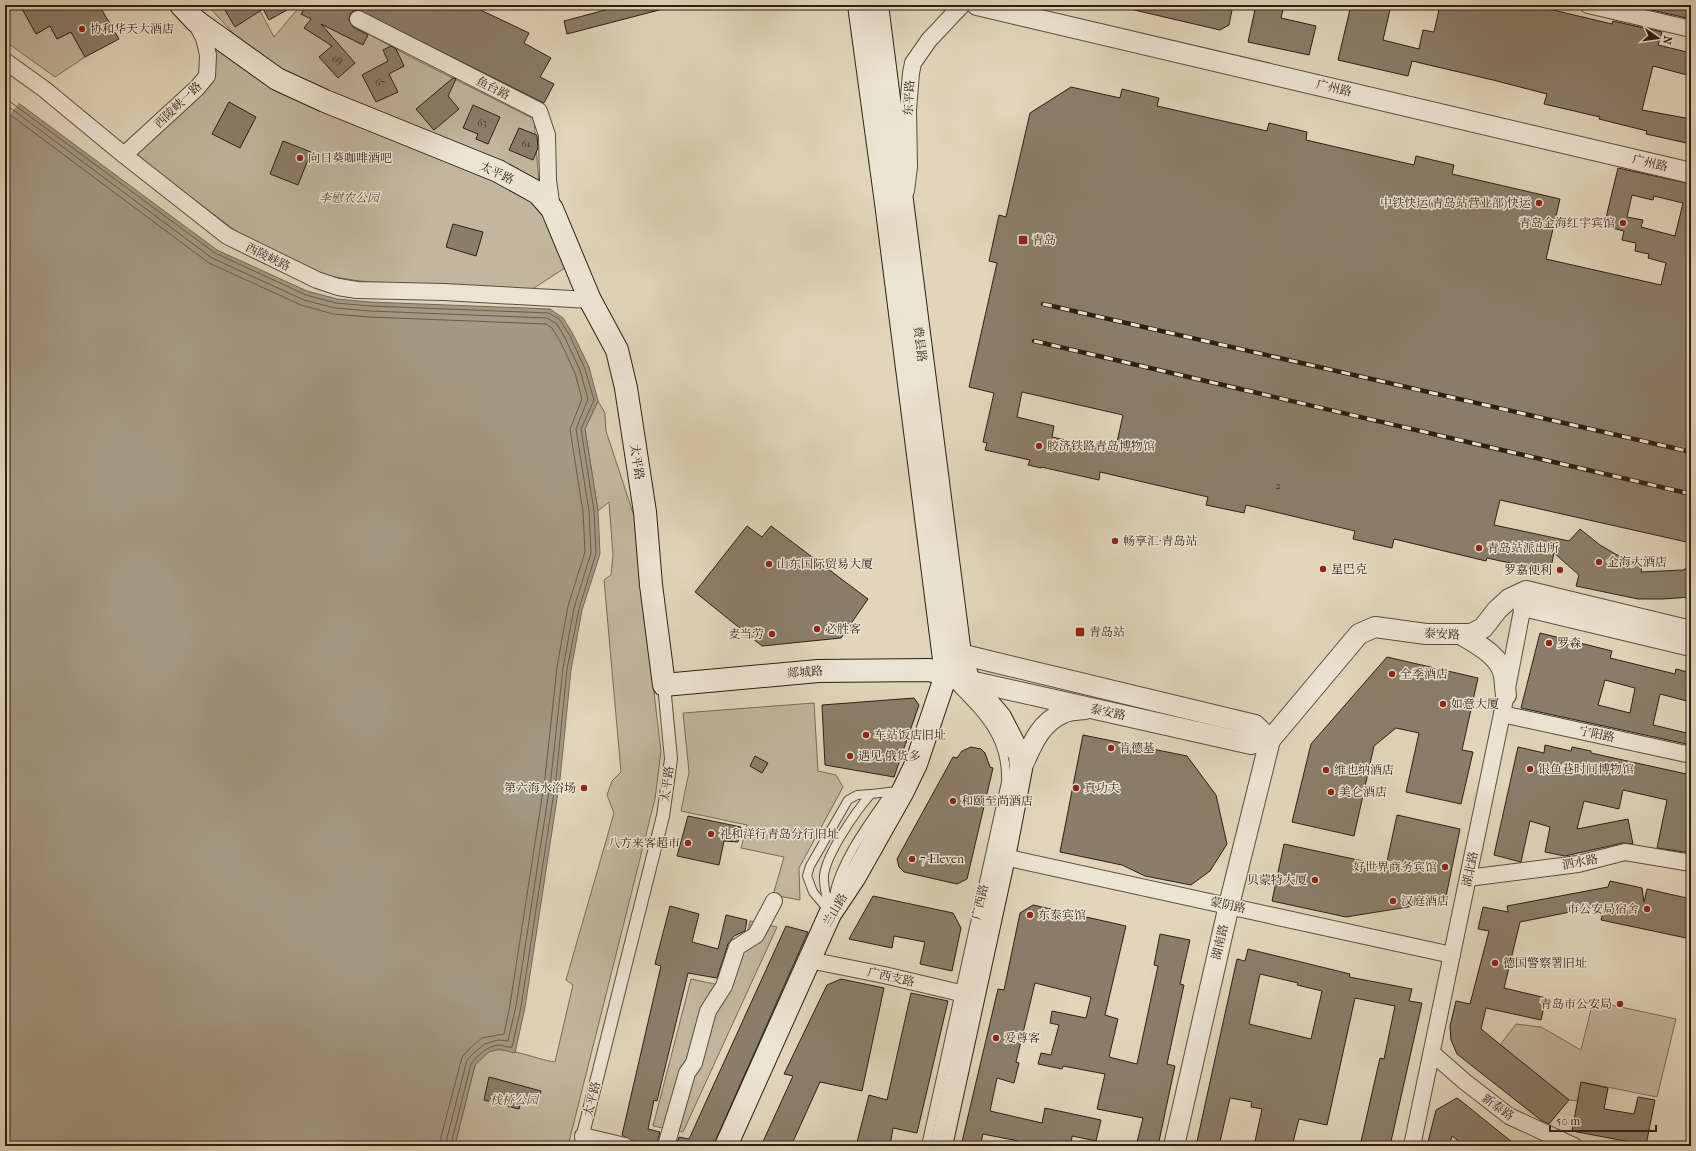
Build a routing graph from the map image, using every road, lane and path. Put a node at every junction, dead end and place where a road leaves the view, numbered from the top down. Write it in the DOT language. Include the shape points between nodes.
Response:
graph roads {
  1 [pos="181,5"];
  2 [pos="859,5"];
  3 [pos="877,5"];
  4 [pos="962,5"];
  5 [pos="977,5"];
  6 [pos="1588,5"];
  7 [pos="358,19"];
  8 [pos="196,21"];
  9 [pos="1691,29"];
  10 [pos="1099,34"];
  11 [pos="1135,51"];
  12 [pos="5,61"];
  13 [pos="1433,112"];
  14 [pos="1408,116"];
  15 [pos="124,155"];
  16 [pos="1691,173"];
  17 [pos="552,209"];
  18 [pos="903,209"];
  19 [pos="590,300"];
  20 [pos="1525,599"];
  21 [pos="1691,631"];
  22 [pos="1462,635"];
  23 [pos="1691,646"];
  24 [pos="960,654"];
  25 [pos="946,675"];
  26 [pos="969,681"];
  27 [pos="664,685"];
  28 [pos="1504,704"];
  29 [pos="1091,708"];
  30 [pos="1270,740"];
  31 [pos="1691,755"];
  32 [pos="1022,769"];
  33 [pos="896,792"];
  34 [pos="871,794"];
  35 [pos="1004,857"];
  36 [pos="1691,862"];
  37 [pos="1468,878"];
  38 [pos="774,901"];
  39 [pos="1229,905"];
  40 [pos="830,914"];
  41 [pos="1452,955"];
  42 [pos="810,960"];
  43 [pos="966,995"];
  44 [pos="1432,1053"];
  45 [pos="581,1141"];
  46 [pos="625,1146"];
  47 [pos="666,1146"];
  48 [pos="726,1146"];
  49 [pos="926,1146"];
  50 [pos="941,1146"];
  51 [pos="1174,1146"];
  52 [pos="1412,1146"];
  53 [pos="1574,1146"];
  1 -- 8 [label="main road, 太平路"];
  2 -- 25 [label="main road, 费县路"];
  3 -- 18 [label="main road, 费县路"];
  4 -- 18 [label="street, 东平路" via="929,40 913,63 908,110 910,166"];
  5 -- 10 [label="street, 广州路"];
  6 -- 9 [label="street"];
  7 -- 17 [label="street, 鱼台路" via="539,111 547,136 548,180"];
  8 -- 15 [label="street, 西陵峡一路" via="207,49 207,76"];
  8 -- 17 [label="main road, 太平路" via="277,79 498,172 538,193"];
  10 -- 11 [label="lane"];
  10 -- 13 [label="street, 广州路"];
  12 -- 15 [label="street, 西陵峡路" via="44,89"];
  13 -- 14 [label="lane"];
  13 -- 16 [label="street, 广州路"];
  15 -- 19 [label="street, 西陵峡路" via="227,236 317,280 338,287 356,290"];
  17 -- 19 [label="main road, 太平路"];
  18 -- 24 [label="main road, 费县路"];
  19 -- 27 [label="main road, 太平路" via="617,350 626,388 645,512 651,585"];
  20 -- 21 [label="street"];
  20 -- 22 [label="street, 泰安路" via="1509,599 1483,628"];
  20 -- 23 [label="street"];
  20 -- 28 [label="street, 湖北路"];
  22 -- 28 [label="street" via="1494,656 1504,674"];
  22 -- 30 [label="street, 泰安路" via="1426,634 1375,627 1365,630"];
  24 -- 25 [label="main road"];
  24 -- 26 [label="main road, 费县路"];
  24 -- 30 [label="street, 泰安路" via="1255,725"];
  25 -- 26 [label="street, 泰安路"];
  25 -- 27 [label="main road, 郯城路" via="930,670 818,671"];
  25 -- 33 [label="main road, 兰山路" via="916,764"];
  25 -- 43 [label="lane, 广西路" via="985,717 1001,744 1007,766"];
  26 -- 29 [label="street, 泰安路"];
  26 -- 32 [label="main road, 广西路" via="1000,717 1020,756"];
  27 -- 45 [label="street, 太平路" via="671,759 663,816"];
  28 -- 31 [label="street, 宁阳路"];
  28 -- 37 [label="street, 湖北路"];
  29 -- 30 [label="street, 泰安路" via="1251,744"];
  29 -- 32 [label="street" via="1064,713 1049,721 1037,736"];
  30 -- 39 [label="street, 湖南路"];
  32 -- 35 [label="main road, 广西路"];
  33 -- 34 [label="lane"];
  33 -- 40 [label="main road, 兰山路" via="854,878"];
  34 -- 40 [label="lane" via="860,806 828,861 824,876"];
  34 -- 40 [label="lane" via="857,795 848,800 810,866 807,876 813,892"];
  35 -- 39 [label="street, 蒙阴路"];
  35 -- 43 [label="main road, 广西路"];
  36 -- 37 [label="street, 泗水路" via="1625,852 1578,864"];
  37 -- 41 [label="street, 湖北路"];
  38 -- 47 [label="street" via="756,935 736,947 724,986 708,1011 694,1063 687,1073"];
  39 -- 41 [label="street, 蒙阴路"];
  39 -- 51 [label="street, 湖南路"];
  40 -- 42 [label="main road, 兰山路"];
  41 -- 44 [label="street, 湖北路"];
  42 -- 43 [label="street, 广西支路"];
  42 -- 48 [label="main road, 兰山路"];
  43 -- 49 [label="lane, 广西路"];
  43 -- 50 [label="main road, 广西路"];
  44 -- 52 [label="street, 湖北路"];
  44 -- 53 [label="street, 新泰路" via="1509,1116"];
  45 -- 46 [label="street"];
}
